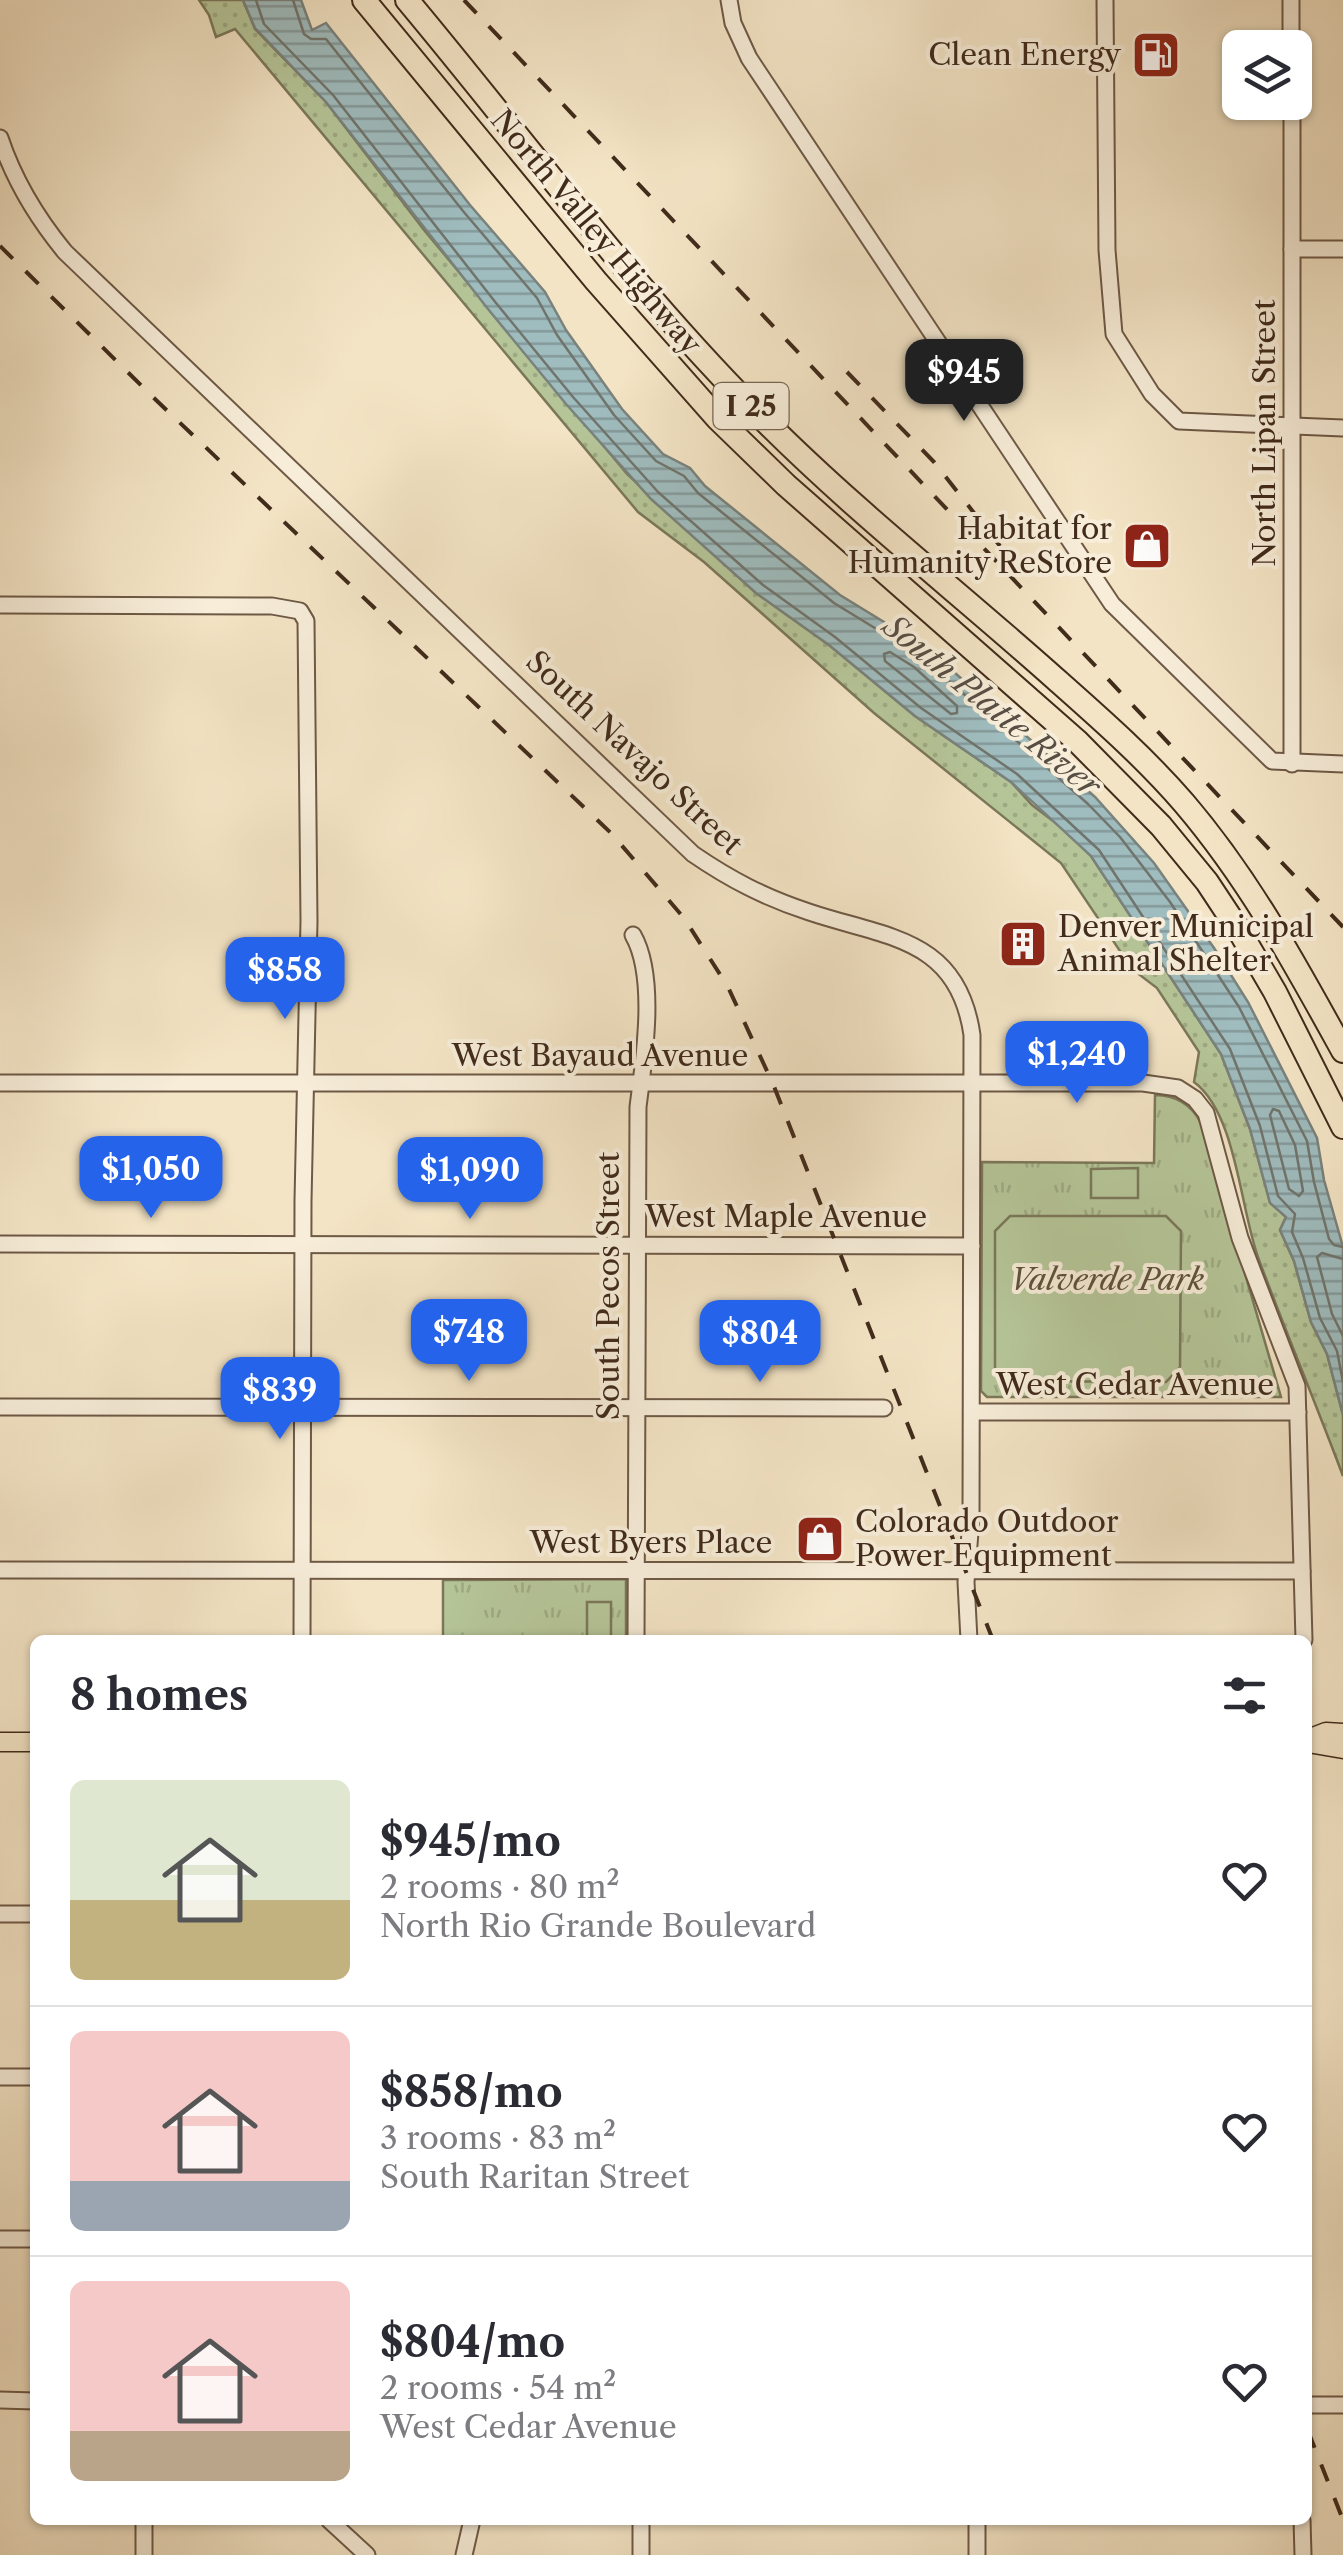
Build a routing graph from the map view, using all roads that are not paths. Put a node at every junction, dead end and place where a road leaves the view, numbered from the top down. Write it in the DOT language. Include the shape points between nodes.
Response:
graph roads {
  1 [pos="407,0"];
  2 [pos="729,0"];
  3 [pos="1106,0"];
  4 [pos="1292,0"];
  5 [pos="365,3"];
  6 [pos="1292,30"];
  7 [pos="1292,120"];
  8 [pos="0,138"];
  9 [pos="1292,249"];
  10 [pos="1343,250"];
  11 [pos="1294,427"];
  12 [pos="1343,428"];
  13 [pos="0,605"];
  14 [pos="1292,764"];
  15 [pos="1343,764"];
  16 [pos="632,935"];
  17 [pos="1343,1051"];
  18 [pos="1306,1054"];
  19 [pos="0,1083"];
  20 [pos="307,1083"];
  21 [pos="642,1083"];
  22 [pos="971,1084"];
  23 [pos="1343,1128"];
  24 [pos="1343,1146"];
  25 [pos="0,1244"];
  26 [pos="302,1244"];
  27 [pos="638,1244"];
  28 [pos="972,1246"];
  29 [pos="0,1407"];
  30 [pos="302,1407"];
  31 [pos="636,1407"];
  32 [pos="884,1408"];
  33 [pos="972,1412"];
  34 [pos="1298,1412"];
  35 [pos="0,1570"];
  36 [pos="303,1570"];
  37 [pos="636,1571"];
  38 [pos="966,1571"];
  39 [pos="1302,1571"];
  40 [pos="302,1635"];
  41 [pos="636,1635"];
  42 [pos="969,1635"];
  43 [pos="1304,1635"];
  44 [pos="1343,1733"];
  45 [pos="1312,1739"];
  46 [pos="0,1742"];
  47 [pos="30,1742"];
  48 [pos="1312,1742"];
  49 [pos="1343,1749"];
  50 [pos="0,1914"];
  51 [pos="30,1914"];
  52 [pos="0,2076"];
  53 [pos="30,2077"];
  54 [pos="0,2238"];
  55 [pos="30,2239"];
  56 [pos="0,2400"];
  57 [pos="30,2401"];
  58 [pos="1312,2405"];
  59 [pos="1343,2405"];
  60 [pos="144,2525"];
  61 [pos="334,2525"];
  62 [pos="471,2525"];
  63 [pos="641,2525"];
  64 [pos="976,2525"];
  65 [pos="1302,2525"];
  66 [pos="144,2555"];
  67 [pos="367,2555"];
  68 [pos="464,2555"];
  69 [pos="641,2555"];
  70 [pos="977,2555"];
  71 [pos="1302,2555"];
  1 -- 17 [label="highway, North Valley Highway / I 25" via="652,298 754,410 1147,762 1257,900"];
  2 -- 14 [label="street" via="749,58 1112,604 1272,761"];
  3 -- 11 [label="street" via="1114,334 1178,421"];
  4 -- 6 [label="street"];
  5 -- 18 [label="highway, North Valley Highway / I 25" via="717,418 1108,770 1161,826 1213,892"];
  7 -- 9 [label="street, North Lipan Street"];
  8 -- 22 [label="street, South Navajo Street" via="41,222 65,252 693,854 740,886 898,938 934,957 966,1008"];
  9 -- 10 [label="street"];
  9 -- 11 [label="street, North Lipan Street"];
  11 -- 12 [label="street"];
  11 -- 14 [label="street, North Lipan Street"];
  13 -- 20 [label="street" via="300,611 309,636"];
  14 -- 15 [label="street"];
  16 -- 21 [label="street, South Pecos Street" via="644,972"];
  18 -- 23 [label="highway, I 25"];
  18 -- 24 [label="highway"];
  19 -- 20 [label="street, West Bayaud Avenue"];
  20 -- 21 [label="street, West Bayaud Avenue"];
  20 -- 26 [label="street"];
  21 -- 22 [label="street, West Bayaud Avenue"];
  21 -- 27 [label="street, South Pecos Street"];
  22 -- 28 [label="street, South Navajo Street"];
  22 -- 34 [label="street, West Bayaud Avenue" via="1160,1084 1195,1100 1209,1120 1240,1238 1296,1386"];
  25 -- 26 [label="street, West Maple Avenue"];
  26 -- 27 [label="street, West Maple Avenue"];
  26 -- 30 [label="street"];
  27 -- 28 [label="street, West Maple Avenue"];
  27 -- 31 [label="street, South Pecos Street"];
  28 -- 33 [label="street, South Navajo Street"];
  29 -- 30 [label="street"];
  30 -- 31 [label="street"];
  30 -- 36 [label="street"];
  31 -- 32 [label="street"];
  31 -- 37 [label="street, South Pecos Street"];
  33 -- 34 [label="street, West Cedar Avenue"];
  33 -- 38 [label="street, South Navajo Street"];
  34 -- 39 [label="street"];
  35 -- 36 [label="street, West Byers Place"];
  36 -- 37 [label="street, West Byers Place"];
  36 -- 40 [label="street"];
  37 -- 38 [label="street, West Byers Place"];
  37 -- 41 [label="street, South Pecos Street"];
  38 -- 39 [label="street, West Byers Place"];
  38 -- 42 [label="street, South Navajo Street"];
  39 -- 43 [label="street"];
  44 -- 45 [label="main road"];
  46 -- 47 [label="main road"];
  48 -- 49 [label="main road"];
  50 -- 51 [label="street"];
  52 -- 53 [label="street"];
  54 -- 55 [label="street"];
  56 -- 57 [label="street"];
  58 -- 59 [label="street"];
  60 -- 66 [label="street"];
  61 -- 67 [label="street"];
  62 -- 68 [label="street"];
  63 -- 69 [label="street"];
  64 -- 70 [label="street"];
  65 -- 71 [label="street"];
}
